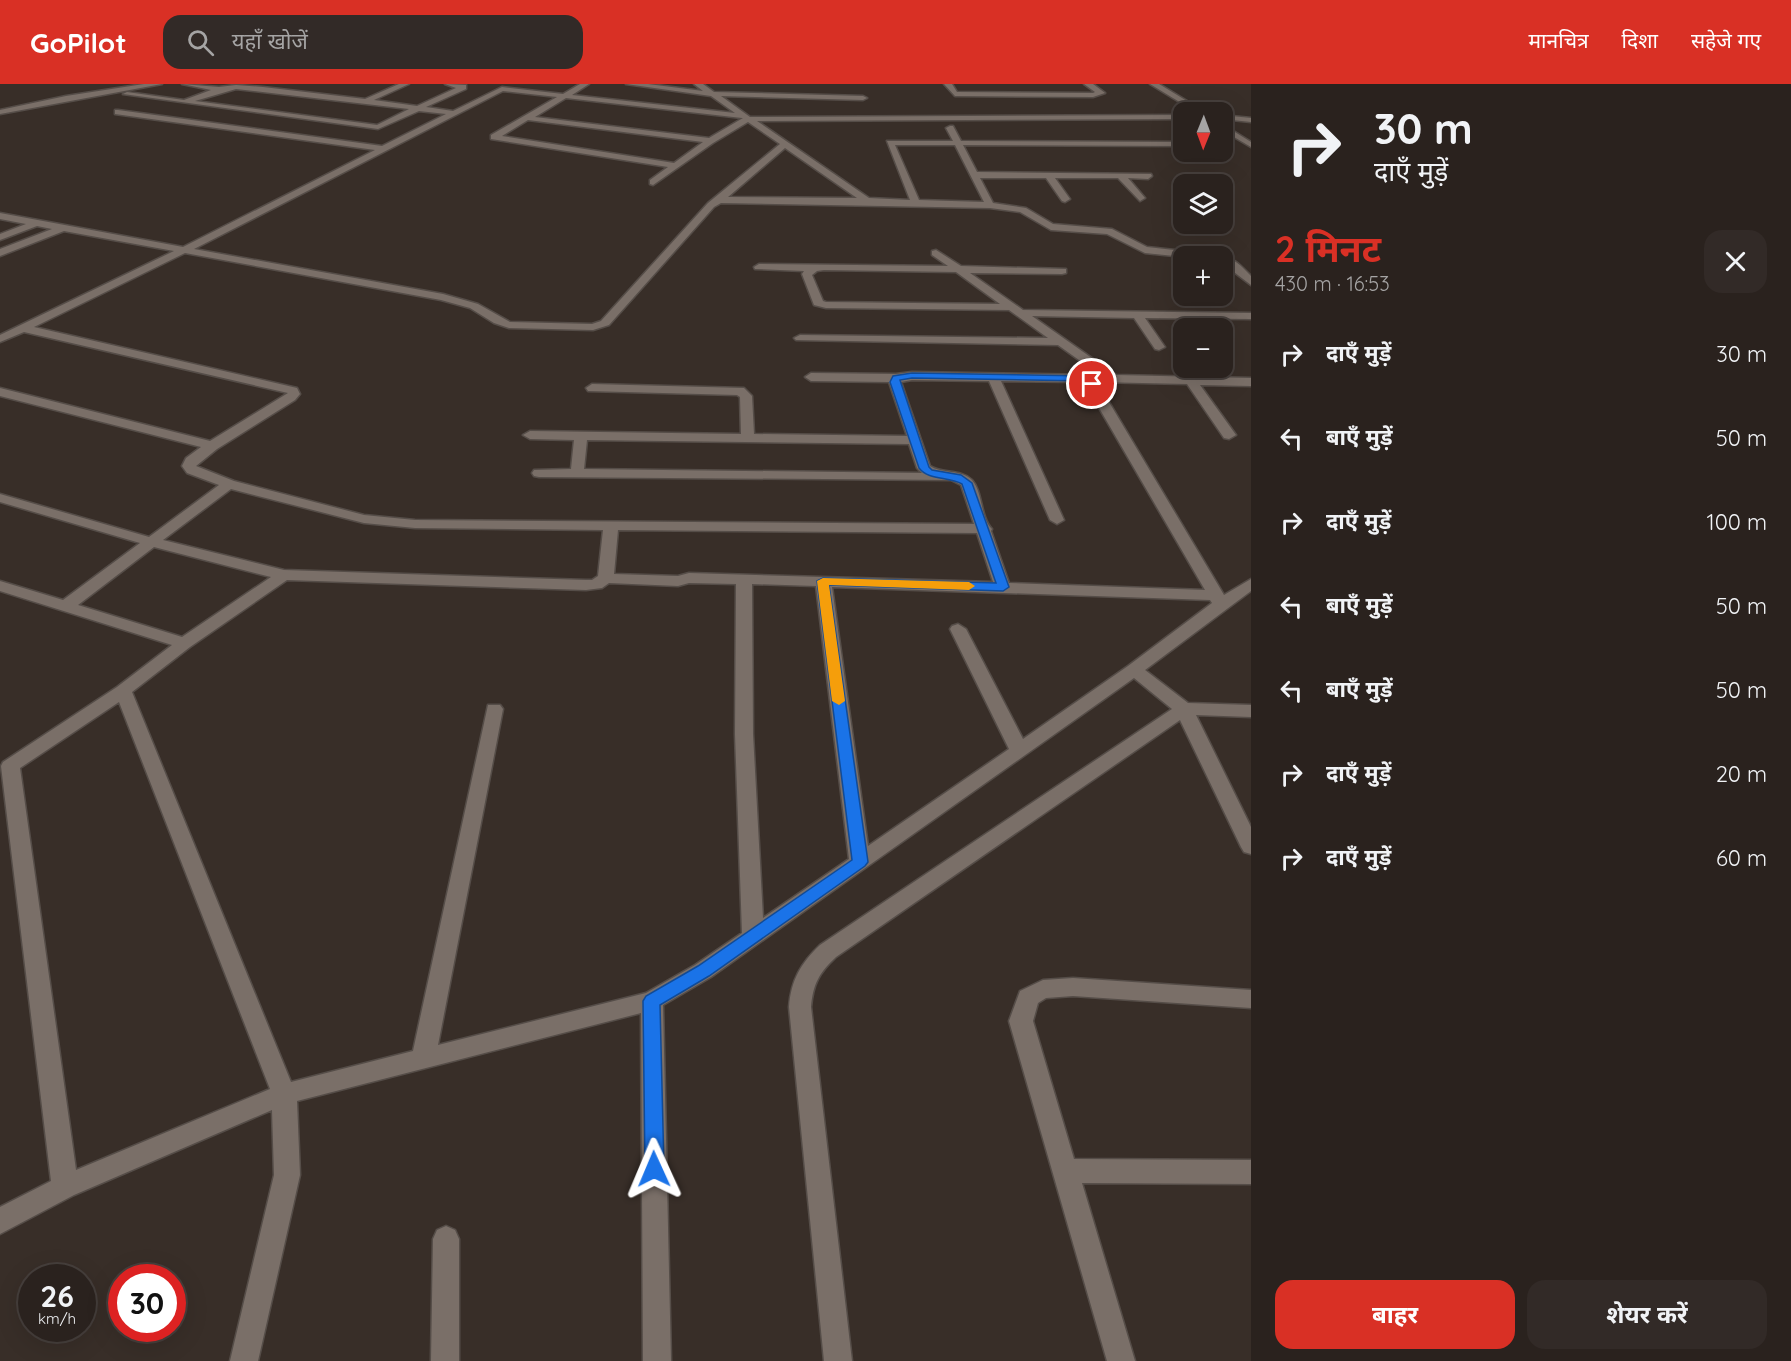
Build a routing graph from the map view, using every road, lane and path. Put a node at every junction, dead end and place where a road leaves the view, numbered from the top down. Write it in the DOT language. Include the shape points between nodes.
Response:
graph roads {
  1 [pos="131,84"];
  2 [pos="158,84"];
  3 [pos="186,84"];
  4 [pos="306,84"];
  5 [pos="405,84"];
  6 [pos="449,84"];
  7 [pos="512,84"];
  8 [pos="585,84"];
  9 [pos="630,84"];
  10 [pos="698,84"];
  11 [pos="948,84"];
  12 [pos="1088,84"];
  13 [pos="1154,84"];
  14 [pos="141,86"];
  15 [pos="321,88"];
  16 [pos="865,88"];
  17 [pos="222,89"];
  18 [pos="502,89"];
  19 [pos="257,90"];
  20 [pos="712,93"];
  21 [pos="126,94"];
  22 [pos="955,94"];
  23 [pos="303,95"];
  24 [pos="564,96"];
  25 [pos="293,99"];
  26 [pos="185,102"];
  27 [pos="364,102"];
  28 [pos="962,102"];
  29 [pos="1185,102"];
  30 [pos="282,104"];
  31 [pos="353,106"];
  32 [pos="418,108"];
  33 [pos="870,108"];
  34 [pos="970,110"];
  35 [pos="343,111"];
  36 [pos="0,112"];
  37 [pos="118,112"];
  38 [pos="262,113"];
  39 [pos="454,113"];
  40 [pos="744,117"];
  41 [pos="1173,117"];
  42 [pos="528,118"];
  43 [pos="977,118"];
  44 [pos="1233,118"];
  45 [pos="323,120"];
  46 [pos="1251,120"];
  47 [pos="585,124"];
  48 [pos="950,128"];
  49 [pos="646,133"];
  50 [pos="1233,133"];
  51 [pos="638,139"];
  52 [pos="710,141"];
  53 [pos="958,143"];
  54 [pos="785,144"];
  55 [pos="1173,144"];
  56 [pos="1233,145"];
  57 [pos="1251,145"];
  58 [pos="546,146"];
  59 [pos="384,149"];
  60 [pos="620,150"];
  61 [pos="612,156"];
  62 [pos="675,166"];
  63 [pos="976,175"];
  64 [pos="1048,175"];
  65 [pos="1120,175"];
  66 [pos="1148,176"];
  67 [pos="653,182"];
  68 [pos="1140,198"];
  69 [pos="1065,199"];
  70 [pos="719,200"];
  71 [pos="867,201"];
  72 [pos="916,203"];
  73 [pos="990,205"];
  74 [pos="0,216"];
  75 [pos="36,223"];
  76 [pos="62,227"];
  77 [pos="0,237"];
  78 [pos="184,250"];
  79 [pos="0,253"];
  80 [pos="936,253"];
  81 [pos="1173,253"];
  82 [pos="1233,264"];
  83 [pos="759,267"];
  84 [pos="814,268"];
  85 [pos="960,270"];
  86 [pos="1062,271"];
  87 [pos="1251,282"];
  88 [pos="1016,310"];
  89 [pos="1138,315"];
  90 [pos="1251,316"];
  91 [pos="23,328"];
  92 [pos="1,337"];
  93 [pos="800,338"];
  94 [pos="1062,342"];
  95 [pos="1160,347"];
  96 [pos="811,377"];
  97 [pos="993,377"];
  98 [pos="897,378"];
  99 [pos="1088,378"];
  100 [pos="1113,379"];
  101 [pos="1191,381"];
  102 [pos="1251,382"];
  103 [pos="592,388"];
  104 [pos="0,392"];
  105 [pos="530,435"];
  106 [pos="581,435"];
  107 [pos="1229,435"];
  108 [pos="748,438"];
  109 [pos="916,440"];
  110 [pos="212,446"];
  111 [pos="539,473"];
  112 [pos="577,474"];
  113 [pos="957,477"];
  114 [pos="229,484"];
  115 [pos="0,498"];
  116 [pos="1057,520"];
  117 [pos="611,525"];
  118 [pos="985,529"];
  119 [pos="151,542"];
  120 [pos="284,575"];
  121 [pos="606,578"];
  122 [pos="744,580"];
  123 [pos="823,581"];
  124 [pos="1251,584"];
  125 [pos="0,586"];
  126 [pos="1003,587"];
  127 [pos="1218,599"];
  128 [pos="66,606"];
  129 [pos="958,629"];
  130 [pos="184,643"];
  131 [pos="1134,670"];
  132 [pos="123,691"];
  133 [pos="494,709"];
  134 [pos="1184,709"];
  135 [pos="1251,711"];
  136 [pos="1019,750"];
  137 [pos="5,768"];
  138 [pos="1251,847"];
  139 [pos="860,862"];
  140 [pos="753,936"];
  141 [pos="1251,999"];
  142 [pos="652,1001"];
  143 [pos="423,1059"];
  144 [pos="284,1094"];
  145 [pos="1065,1171"];
  146 [pos="1251,1172"];
  147 [pos="65,1188"];
  148 [pos="0,1221"];
  149 [pos="446,1239"];
  150 [pos="244,1361"];
  151 [pos="445,1361"];
  152 [pos="657,1361"];
  153 [pos="838,1361"];
  154 [pos="1121,1361"];
  1 -- 14 [label="street"];
  2 -- 14 [label="street"];
  3 -- 17 [label="street"];
  4 -- 19 [label="street"];
  5 -- 27 [label="street"];
  6 -- 32 [label="street" via="463,87"];
  7 -- 18 [label="street"];
  8 -- 24 [label="street"];
  9 -- 20 [label="street"];
  10 -- 20 [label="street"];
  11 -- 22 [label="street"];
  12 -- 22 [label="street" via="1101,93"];
  13 -- 29 [label="street"];
  14 -- 36 [label="street"];
  15 -- 23 [label="street"];
  16 -- 33 [label="street"];
  17 -- 19 [label="street"];
  17 -- 26 [label="street"];
  18 -- 24 [label="street"];
  18 -- 39 [label="street"];
  19 -- 23 [label="street"];
  20 -- 33 [label="street"];
  20 -- 40 [label="street"];
  21 -- 26 [label="street"];
  22 -- 28 [label="street"];
  23 -- 25 [label="street"];
  23 -- 27 [label="street"];
  24 -- 40 [label="street"];
  24 -- 42 [label="street"];
  26 -- 38 [label="street"];
  27 -- 31 [label="street"];
  27 -- 32 [label="street"];
  30 -- 38 [label="street"];
  32 -- 39 [label="street"];
  32 -- 45 [label="street" via="378,127"];
  33 -- 40 [label="street"];
  33 -- 43 [label="street"];
  34 -- 43 [label="street"];
  35 -- 45 [label="street"];
  37 -- 59 [label="street"];
  38 -- 45 [label="street"];
  39 -- 59 [label="street"];
  40 -- 52 [label="street"];
  40 -- 54 [label="street"];
  41 -- 43 [label="street"];
  42 -- 47 [label="street"];
  42 -- 58 [label="street" via="494,137"];
  44 -- 46 [label="street"];
  47 -- 49 [label="street"];
  47 -- 58 [label="street"];
  48 -- 53 [label="street"];
  49 -- 51 [label="street"];
  49 -- 52 [label="street"];
  50 -- 57 [label="street"];
  52 -- 62 [label="street"];
  53 -- 55 [label="street"];
  53 -- 63 [label="street"];
  53 -- 72 [label="street" via="889,139"];
  54 -- 70 [label="street"];
  54 -- 71 [label="street"];
  56 -- 57 [label="street"];
  58 -- 61 [label="street"];
  59 -- 78 [label="street"];
  60 -- 61 [label="street"];
  61 -- 62 [label="street"];
  62 -- 67 [label="street"];
  63 -- 64 [label="street"];
  63 -- 73 [label="street"];
  64 -- 65 [label="street"];
  64 -- 69 [label="street"];
  65 -- 66 [label="street"];
  65 -- 68 [label="street"];
  70 -- 71 [label="street"];
  70 -- 78 [label="street" via="605,323 593,327 509,325 474,306 443,297"];
  71 -- 72 [label="street"];
  72 -- 73 [label="street"];
  73 -- 81 [label="street" via="1023,210 1051,226 1109,231 1145,250"];
  74 -- 75 [label="street"];
  75 -- 76 [label="street"];
  75 -- 77 [label="street"];
  76 -- 78 [label="street"];
  76 -- 79 [label="street"];
  78 -- 91 [label="street"];
  80 -- 85 [label="street"];
  82 -- 87 [label="street"];
  83 -- 84 [label="street"];
  84 -- 85 [label="street"];
  84 -- 88 [label="street" via="807,274 815,299 826,305"];
  85 -- 86 [label="street"];
  85 -- 88 [label="street"];
  88 -- 89 [label="street"];
  88 -- 94 [label="street"];
  89 -- 90 [label="street"];
  89 -- 95 [label="street"];
  91 -- 92 [label="street"];
  91 -- 110 [label="street" via="293,391 291,398"];
  93 -- 94 [label="street"];
  94 -- 100 [label="street"];
  96 -- 98 [label="street"];
  97 -- 98 [label="street"];
  97 -- 99 [label="street"];
  97 -- 116 [label="street"];
  98 -- 109 [label="street" via="895,382"];
  99 -- 100 [label="street"];
  99 -- 127 [label="street"];
  100 -- 101 [label="street"];
  101 -- 102 [label="street"];
  101 -- 107 [label="street"];
  103 -- 108 [label="street" via="740,391 746,396"];
  104 -- 110 [label="street"];
  105 -- 106 [label="street"];
  106 -- 108 [label="street"];
  106 -- 112 [label="street"];
  108 -- 109 [label="street"];
  109 -- 113 [label="street" via="928,472"];
  110 -- 114 [label="street" via="191,460 189,466"];
  111 -- 112 [label="street"];
  112 -- 113 [label="street"];
  113 -- 118 [label="street" via="967,483"];
  114 -- 117 [label="street" via="386,522"];
  114 -- 119 [label="street"];
  115 -- 119 [label="street"];
  117 -- 118 [label="street"];
  117 -- 121 [label="street"];
  118 -- 126 [label="street"];
  119 -- 120 [label="street"];
  119 -- 128 [label="street"];
  120 -- 121 [label="street" via="586,585 596,585"];
  120 -- 130 [label="street"];
  121 -- 122 [label="street"];
  122 -- 123 [label="street"];
  122 -- 140 [label="street" via="744,734"];
  123 -- 126 [label="street"];
  123 -- 139 [label="street"];
  124 -- 127 [label="street"];
  125 -- 128 [label="street"];
  126 -- 127 [label="street"];
  127 -- 131 [label="street"];
  128 -- 130 [label="street"];
  129 -- 136 [label="street"];
  130 -- 132 [label="street"];
  131 -- 134 [label="street"];
  131 -- 136 [label="street"];
  132 -- 137 [label="street"];
  132 -- 144 [label="street"];
  133 -- 143 [label="street"];
  134 -- 135 [label="street"];
  134 -- 138 [label="street"];
  134 -- 153 [label="street" via="810,967 801,986 800,1007"];
  136 -- 139 [label="street"];
  137 -- 147 [label="street"];
  139 -- 140 [label="street"];
  140 -- 142 [label="street"];
  141 -- 145 [label="street" via="1073,987 1043,989 1028,997 1021,1021"];
  142 -- 143 [label="street"];
  142 -- 152 [label="street"];
  143 -- 144 [label="street"];
  144 -- 147 [label="street"];
  144 -- 150 [label="street" via="287,1174"];
  145 -- 146 [label="street"];
  145 -- 154 [label="street"];
  147 -- 148 [label="street"];
  149 -- 151 [label="street"];
}
